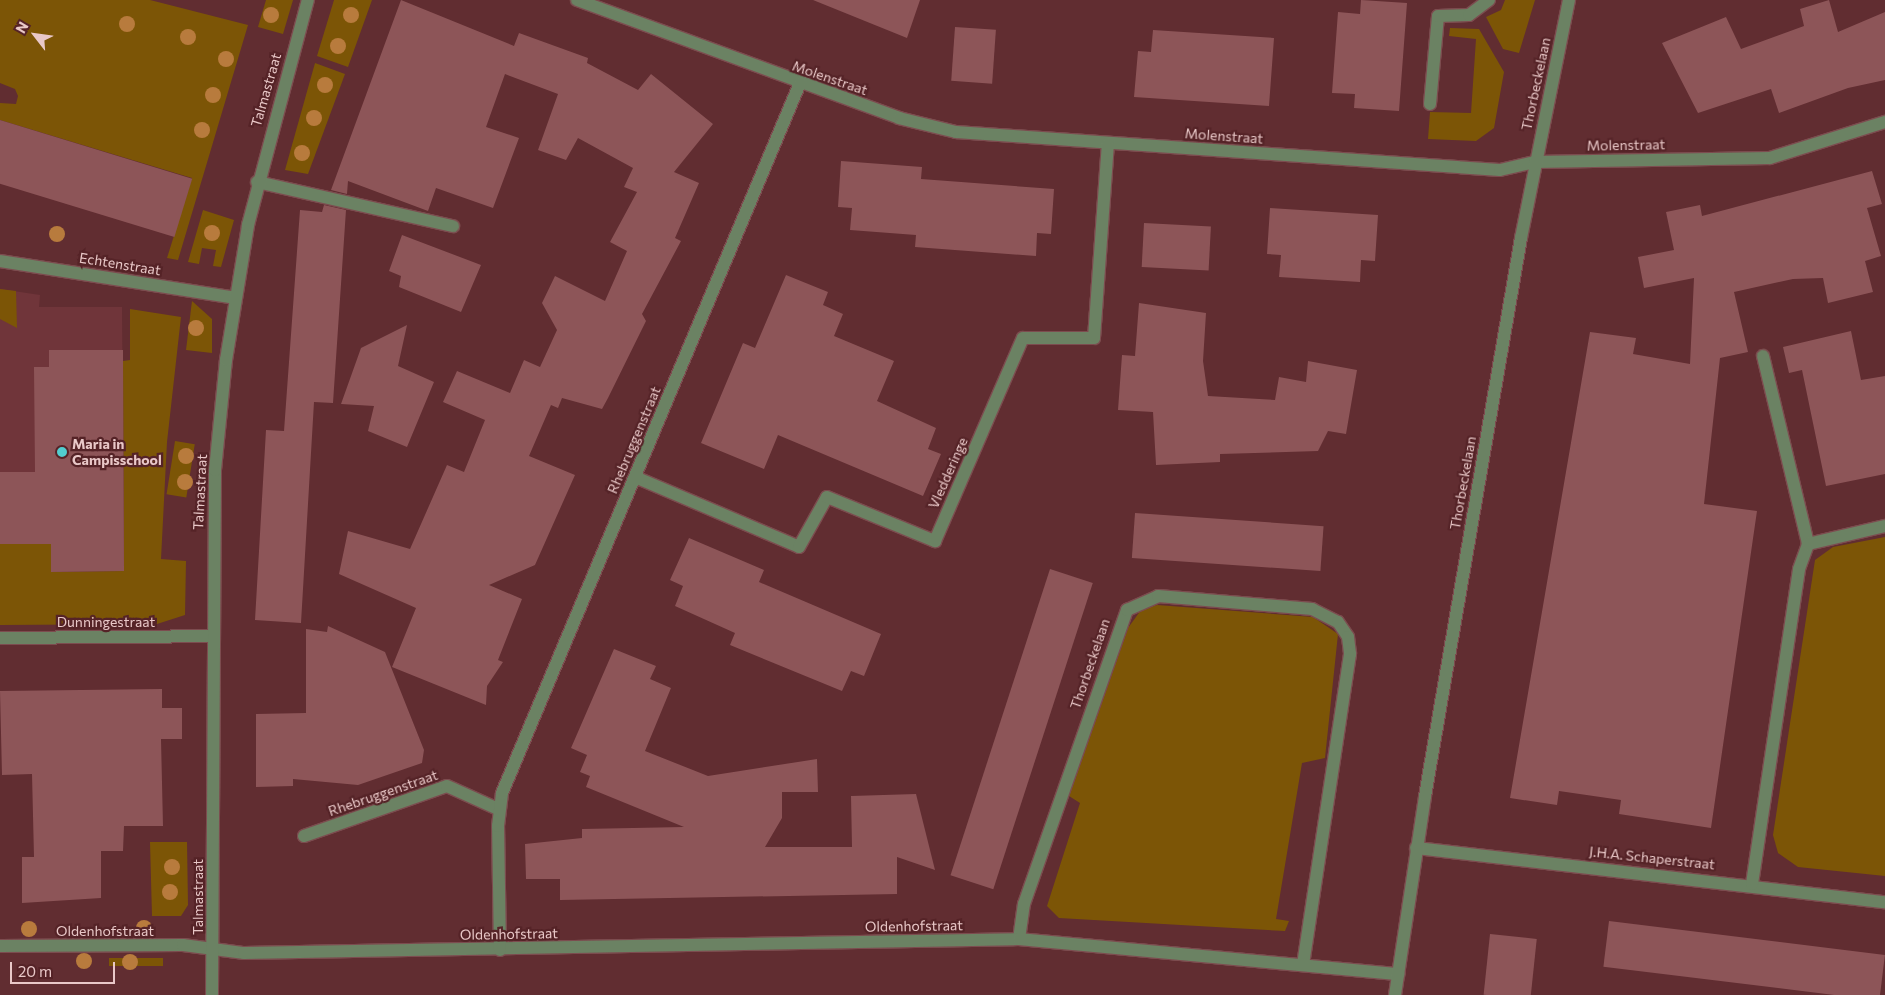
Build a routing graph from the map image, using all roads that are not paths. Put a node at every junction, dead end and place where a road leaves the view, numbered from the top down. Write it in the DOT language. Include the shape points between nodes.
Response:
graph roads {
  1 [pos="308,0"];
  2 [pos="577,0"];
  3 [pos="1489,0"];
  4 [pos="1569,0"];
  5 [pos="800,83"];
  6 [pos="1430,104"];
  7 [pos="1885,122"];
  8 [pos="1108,144"];
  9 [pos="1534,162"];
  10 [pos="257,182"];
  11 [pos="453,226"];
  12 [pos="0,261"];
  13 [pos="235,298"];
  14 [pos="1763,356"];
  15 [pos="635,477"];
  16 [pos="1885,526"];
  17 [pos="1808,544"];
  18 [pos="212,636"];
  19 [pos="0,638"];
  20 [pos="498,809"];
  21 [pos="304,836"];
  22 [pos="1416,848"];
  23 [pos="1752,884"];
  24 [pos="1885,902"];
  25 [pos="1019,939"];
  26 [pos="0,946"];
  27 [pos="213,949"];
  28 [pos="500,950"];
  29 [pos="1303,963"];
  30 [pos="1398,974"];
  31 [pos="212,995"];
  32 [pos="1395,995"];
  1 -- 10 [label="street, Talmastraat"];
  2 -- 5 [label="street, Molenstraat"];
  3 -- 6 [label="street" via="1469,15 1438,16"];
  4 -- 9 [label="street, Thorbeckelaan"];
  5 -- 8 [label="street, Molenstraat" via="899,118 956,132"];
  5 -- 15 [label="street, Rhebruggenstraat"];
  7 -- 9 [label="street, Molenstraat" via="1770,158"];
  8 -- 9 [label="street, Molenstraat" via="1500,170"];
  8 -- 15 [label="street, Vledderinge" via="1094,338 1023,338 935,541 828,497 799,546"];
  9 -- 22 [label="street, Thorbeckelaan"];
  10 -- 11 [label="street"];
  10 -- 13 [label="street, Talmastraat"];
  12 -- 13 [label="street, Echtenstraat"];
  13 -- 18 [label="street, Talmastraat" via="215,470"];
  14 -- 17 [label="street"];
  15 -- 20 [label="street, Rhebruggenstraat"];
  16 -- 17 [label="street"];
  17 -- 23 [label="street" via="1799,569"];
  18 -- 19 [label="street, Dunningestraat"];
  18 -- 27 [label="street, Talmastraat"];
  20 -- 21 [label="street, Rhebruggenstraat" via="447,786"];
  20 -- 28 [label="street, Rhebruggenstraat"];
  22 -- 23 [label="street, J.H.A. Schaperstraat"];
  22 -- 30 [label="street, Thorbeckelaan"];
  23 -- 24 [label="street, J.H.A. Schaperstraat"];
  25 -- 28 [label="street, Oldenhofstraat"];
  25 -- 29 [label="street"];
  25 -- 29 [label="street, Thorbeckelaan" via="1024,904 1127,610 1158,596 1312,608 1338,622 1348,637 1350,654"];
  26 -- 27 [label="street, Oldenhofstraat" via="183,945"];
  27 -- 28 [label="street, Oldenhofstraat" via="244,953"];
  27 -- 31 [label="street, Talmastraat"];
  29 -- 30 [label="street"];
  30 -- 32 [label="street, Thorbeckelaan"];
}
